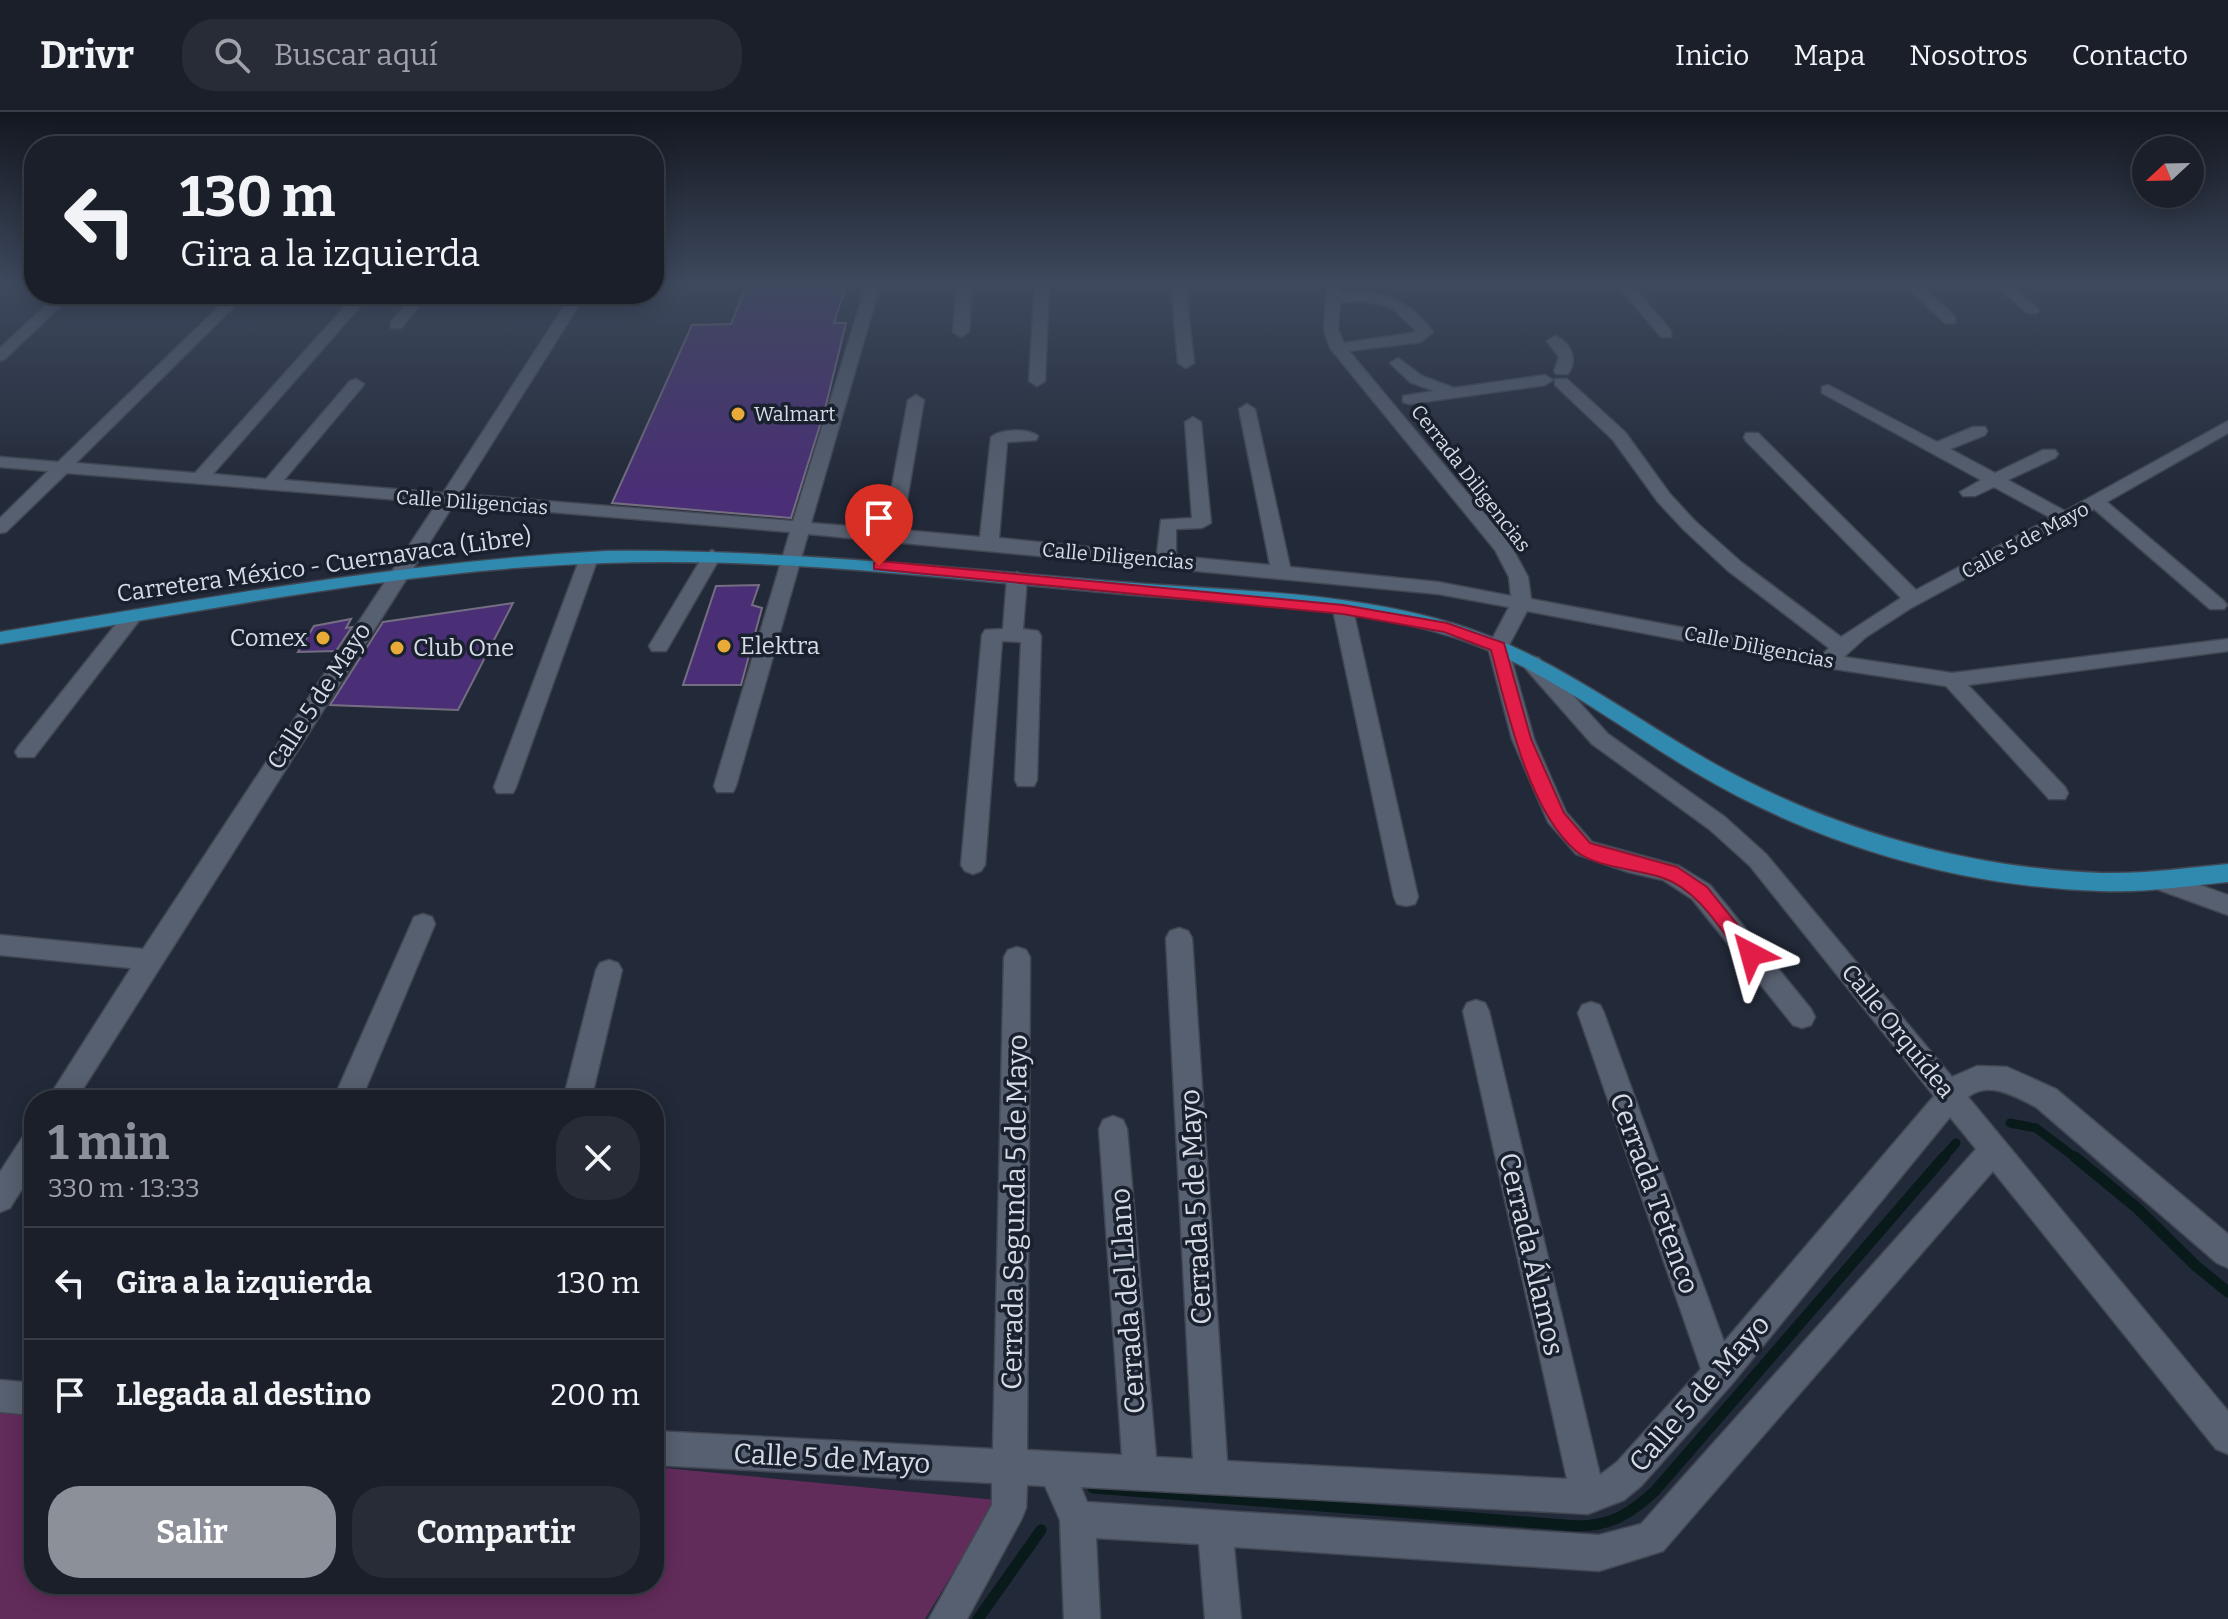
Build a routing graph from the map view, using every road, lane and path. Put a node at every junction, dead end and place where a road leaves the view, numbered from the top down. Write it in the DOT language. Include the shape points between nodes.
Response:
graph roads {
  1 [pos="180,352"];
  2 [pos="312,352"];
  3 [pos="542,352"];
  4 [pos="853,352"];
  5 [pos="1038,352"];
  6 [pos="1185,352"];
  7 [pos="1342,352"];
  8 [pos="1563,352"];
  9 [pos="1186,363"];
  10 [pos="1398,363"];
  11 [pos="1551,377"];
  12 [pos="1037,381"];
  13 [pos="356,384"];
  14 [pos="1828,390"];
  15 [pos="1448,392"];
  16 [pos="1409,399"];
  17 [pos="916,400"];
  18 [pos="1247,409"];
  19 [pos="1193,422"];
  20 [pos="2228,426"];
  21 [pos="1979,431"];
  22 [pos="1030,436"];
  23 [pos="1752,437"];
  24 [pos="1936,449"];
  25 [pos="2049,454"];
  26 [pos="0,462"];
  27 [pos="63,467"];
  28 [pos="199,479"];
  29 [pos="1995,481"];
  30 [pos="270,485"];
  31 [pos="1969,492"];
  32 [pos="449,501"];
  33 [pos="2096,502"];
  34 [pos="2065,518"];
  35 [pos="0,528"];
  36 [pos="802,529"];
  37 [pos="892,536"];
  38 [pos="989,543"];
  39 [pos="1109,555"];
  40 [pos="712,556"];
  41 [pos="589,558"];
  42 [pos="791,558"];
  43 [pos="1166,561"];
  44 [pos="1281,572"];
  45 [pos="397,576"];
  46 [pos="1017,578"];
  47 [pos="1099,586"];
  48 [pos="1916,598"];
  49 [pos="1523,602"];
  50 [pos="2217,605"];
  51 [pos="1343,610"];
  52 [pos="131,618"];
  53 [pos="1012,635"];
  54 [pos="0,638"];
  55 [pos="2228,645"];
  56 [pos="659,646"];
  57 [pos="1498,647"];
  58 [pos="1834,654"];
  59 [pos="1532,663"];
  60 [pos="1952,680"];
  61 [pos="26,752"];
  62 [pos="1026,780"];
  63 [pos="725,786"];
  64 [pos="505,787"];
  65 [pos="2057,793"];
  66 [pos="973,865"];
  67 [pos="2228,873"];
  68 [pos="2160,880"];
  69 [pos="1406,897"];
  70 [pos="2228,905"];
  71 [pos="423,924"];
  72 [pos="1179,938"];
  73 [pos="0,945"];
  74 [pos="1017,957"];
  75 [pos="149,960"];
  76 [pos="609,970"];
  77 [pos="1476,1011"];
  78 [pos="1591,1013"];
  79 [pos="1802,1017"];
  80 [pos="67,1090"];
  81 [pos="351,1090"];
  82 [pos="579,1090"];
  83 [pos="1955,1100"];
  84 [pos="1113,1129"];
  85 [pos="1992,1145"];
  86 [pos="24,1160"];
  87 [pos="0,1198"];
  88 [pos="2228,1253"];
  89 [pos="1719,1373"];
  90 [pos="0,1396"];
  91 [pos="24,1398"];
  92 [pos="2228,1437"];
  93 [pos="664,1449"];
  94 [pos="1011,1468"];
  95 [pos="1055,1469"];
  96 [pos="1140,1473"];
  97 [pos="1211,1477"];
  98 [pos="1588,1497"];
  99 [pos="1077,1519"];
  100 [pos="1215,1529"];
  101 [pos="947,1619"];
  102 [pos="1082,1619"];
  103 [pos="1223,1619"];
  1 -- 27 [label="street"];
  2 -- 28 [label="street"];
  3 -- 32 [label="street, Calle 5 de Mayo"];
  4 -- 36 [label="street"];
  5 -- 12 [label="street"];
  6 -- 9 [label="street"];
  7 -- 49 [label="street, Cerrada Diligencias" via="1503,548 1522,580"];
  8 -- 11 [label="street" via="1567,364"];
  10 -- 15 [label="street" via="1416,379"];
  11 -- 15 [label="street"];
  11 -- 58 [label="street" via="1619,436 1689,525"];
  13 -- 30 [label="street"];
  14 -- 24 [label="street"];
  15 -- 16 [label="street"];
  17 -- 37 [label="street"];
  18 -- 44 [label="street"];
  19 -- 43 [label="street" via="1202,523 1167,524"];
  20 -- 33 [label="street, Calle 5 de Mayo"];
  21 -- 24 [label="street"];
  22 -- 38 [label="street" via="999,437"];
  23 -- 48 [label="street" via="1901,589"];
  24 -- 29 [label="street"];
  25 -- 29 [label="street"];
  26 -- 27 [label="street, Calle Diligencias"];
  27 -- 28 [label="street, Calle Diligencias"];
  27 -- 35 [label="street"];
  28 -- 30 [label="street, Calle Diligencias"];
  29 -- 31 [label="street"];
  29 -- 34 [label="street"];
  30 -- 32 [label="street, Calle Diligencias"];
  32 -- 36 [label="street, Calle Diligencias"];
  32 -- 45 [label="street, Calle 5 de Mayo"];
  33 -- 34 [label="street, Calle 5 de Mayo"];
  33 -- 50 [label="street"];
  34 -- 48 [label="street, Calle 5 de Mayo"];
  36 -- 37 [label="street, Calle Diligencias"];
  36 -- 42 [label="street"];
  37 -- 38 [label="street, Calle Diligencias"];
  38 -- 39 [label="street, Calle Diligencias"];
  39 -- 43 [label="street, Calle Diligencias"];
  39 -- 47 [label="street"];
  40 -- 41 [label="main road, Carretera México - Cuernavaca (Libre)"];
  40 -- 42 [label="main road, Carretera México - Cuernavaca (Libre)"];
  40 -- 56 [label="street"];
  41 -- 45 [label="main road, Carretera México - Cuernavaca (Libre)"];
  41 -- 64 [label="street"];
  42 -- 46 [label="main road, Carretera México - Cuernavaca (Libre)"];
  42 -- 63 [label="street"];
  43 -- 44 [label="street, Calle Diligencias"];
  44 -- 49 [label="street, Calle Diligencias"];
  45 -- 52 [label="main road, Carretera México - Cuernavaca (Libre)"];
  45 -- 75 [label="street, Calle 5 de Mayo"];
  46 -- 47 [label="main road, Carretera México - Cuernavaca (Libre)"];
  46 -- 53 [label="street"];
  47 -- 51 [label="main road, Carretera México - Cuernavaca (Libre)"];
  48 -- 58 [label="street, Calle 5 de Mayo"];
  49 -- 57 [label="street"];
  49 -- 58 [label="street, Calle Diligencias"];
  51 -- 57 [label="main road, Carretera México - Cuernavaca (Libre)" via="1447,628"];
  51 -- 69 [label="street"];
  52 -- 54 [label="main road, Carretera México - Cuernavaca (Libre)"];
  52 -- 61 [label="street"];
  53 -- 62 [label="street" via="1031,636"];
  53 -- 66 [label="street" via="992,635"];
  55 -- 60 [label="street, Calle Diligencias"];
  57 -- 59 [label="main road, Carretera México - Cuernavaca (Libre)"];
  57 -- 79 [label="street" via="1523,739 1556,816 1584,848 1670,872 1701,892"];
  58 -- 60 [label="street, Calle Diligencias"];
  59 -- 68 [label="main road, Carretera México - Cuernavaca (Libre)" via="1711,771 1838,829 1989,870 2060,880"];
  59 -- 83 [label="street, Calle Orquídea" via="1600,739 1717,823 1758,860"];
  60 -- 65 [label="street"];
  67 -- 68 [label="main road, Carretera México - Cuernavaca (Libre)"];
  68 -- 70 [label="street"];
  71 -- 81 [label="street"];
  72 -- 97 [label="street, Cerrada 5 de Mayo"];
  73 -- 75 [label="street"];
  74 -- 94 [label="street, Cerrada Segunda 5 de Mayo"];
  75 -- 80 [label="street, Calle 5 de Mayo"];
  76 -- 82 [label="street"];
  77 -- 98 [label="street, Cerrada Álamos"];
  78 -- 89 [label="street, Cerrada Tetenco"];
  83 -- 85 [label="street, Calle Orquídea"];
  83 -- 88 [label="street, Calle 5 de Mayo" via="1962,1085 1977,1078 2007,1079 2046,1098"];
  83 -- 89 [label="street, Calle 5 de Mayo"];
  84 -- 96 [label="street, Cerrada del Llano"];
  85 -- 92 [label="street, Calle Orquídea"];
  85 -- 100 [label="street" via="1651,1539 1599,1553"];
  86 -- 87 [label="street"];
  89 -- 98 [label="street, Calle 5 de Mayo" via="1629,1474"];
  90 -- 91 [label="street"];
  93 -- 94 [label="street, Calle 5 de Mayo"];
  94 -- 95 [label="street, Calle 5 de Mayo"];
  94 -- 101 [label="street" via="1009,1508"];
  95 -- 96 [label="street, Calle 5 de Mayo"];
  95 -- 99 [label="street"];
  96 -- 97 [label="street, Calle 5 de Mayo"];
  97 -- 98 [label="street, Calle 5 de Mayo"];
  99 -- 100 [label="street"];
  99 -- 102 [label="street"];
  100 -- 103 [label="street"];
}
